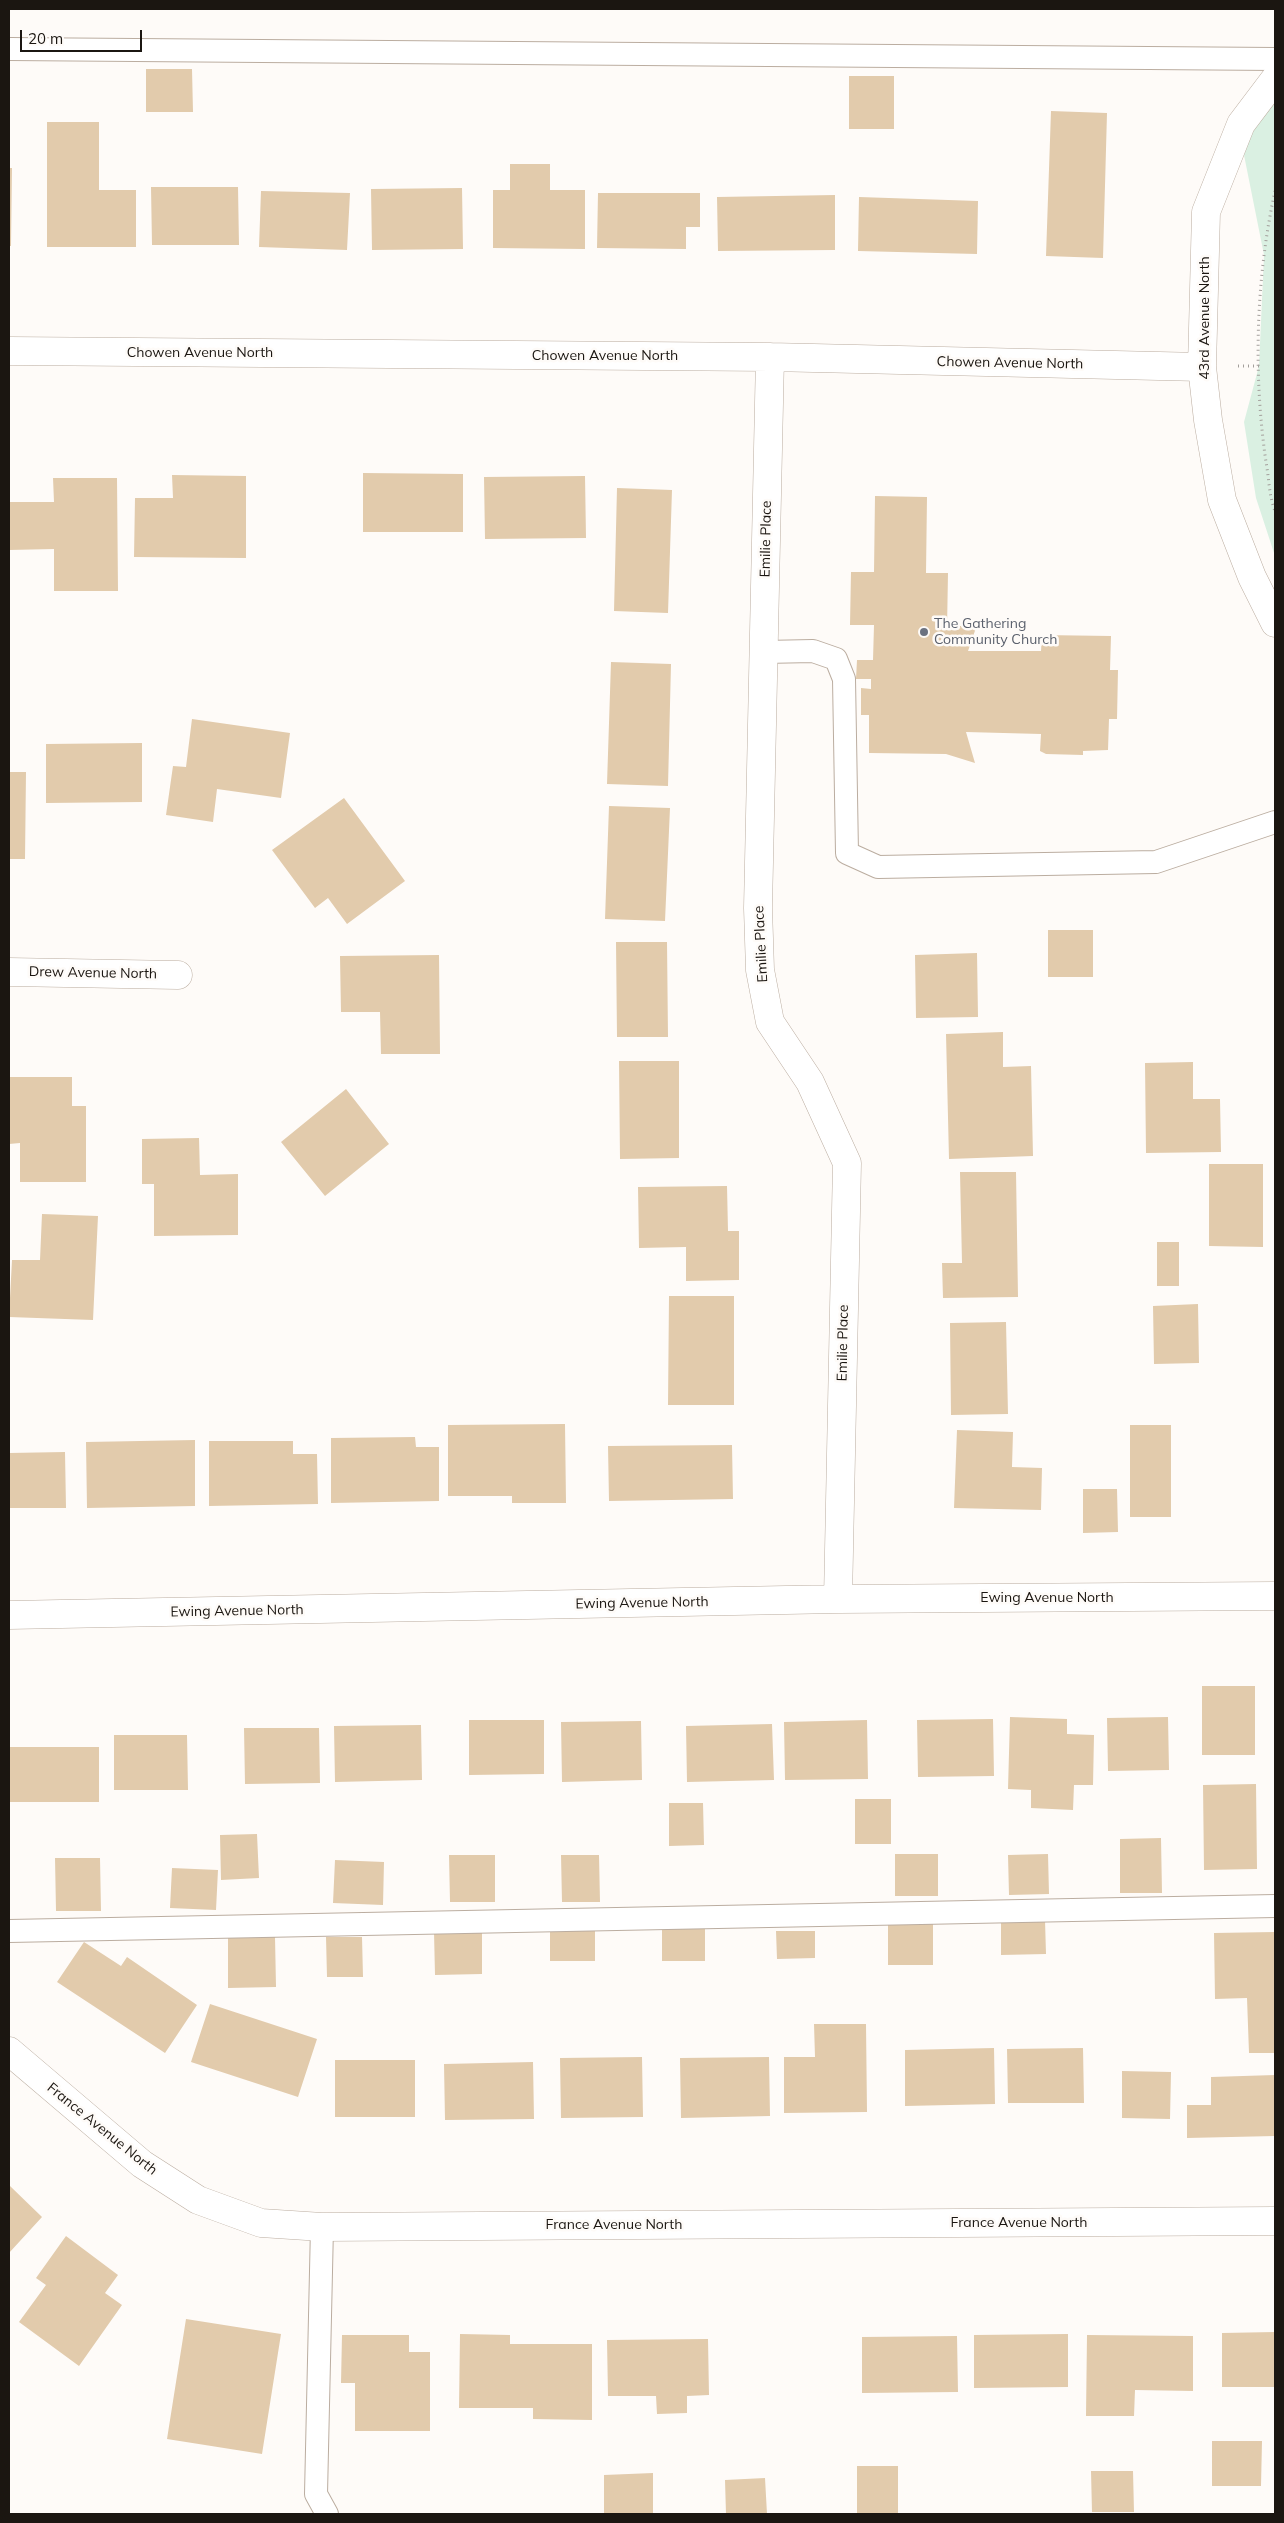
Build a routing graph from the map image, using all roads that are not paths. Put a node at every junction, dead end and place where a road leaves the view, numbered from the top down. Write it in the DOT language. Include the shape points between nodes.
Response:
graph roads {
  1 [pos="9,49"];
  2 [pos="1275,59"];
  3 [pos="1275,80"];
  4 [pos="9,351"];
  5 [pos="770,357"];
  6 [pos="1202,367"];
  7 [pos="1275,623"];
  8 [pos="764,652"];
  9 [pos="1275,822"];
  10 [pos="9,972"];
  11 [pos="178,975"];
  12 [pos="1275,1596"];
  13 [pos="838,1599"];
  14 [pos="9,1615"];
  15 [pos="1275,1906"];
  16 [pos="9,1931"];
  17 [pos="9,2051"];
  18 [pos="1275,2221"];
  19 [pos="322,2227"];
  20 [pos="328,2514"];
  1 -- 2 [label="lane"];
  3 -- 6 [label="street, 43rd Avenue North" via="1240,124 1206,212"];
  4 -- 5 [label="street, Chowen Avenue North"];
  5 -- 6 [label="street, Chowen Avenue North"];
  5 -- 8 [label="street, Emilie Place"];
  6 -- 7 [label="street, 43rd Avenue North" via="1222,500 1252,577"];
  8 -- 9 [label="lane" via="813,651 836,660 844,678 847,854 878,867 1156,862"];
  8 -- 13 [label="street, Emilie Place" via="758,908 760,970 770,1022 810,1082 846,1163"];
  10 -- 11 [label="street, Drew Avenue North"];
  12 -- 13 [label="street, Ewing Avenue North"];
  13 -- 14 [label="street, Ewing Avenue North"];
  15 -- 16 [label="lane"];
  17 -- 19 [label="street, France Avenue North" via="142,2164 198,2200 261,2223"];
  18 -- 19 [label="street, France Avenue North"];
  19 -- 20 [label="lane" via="316,2494"];
}
